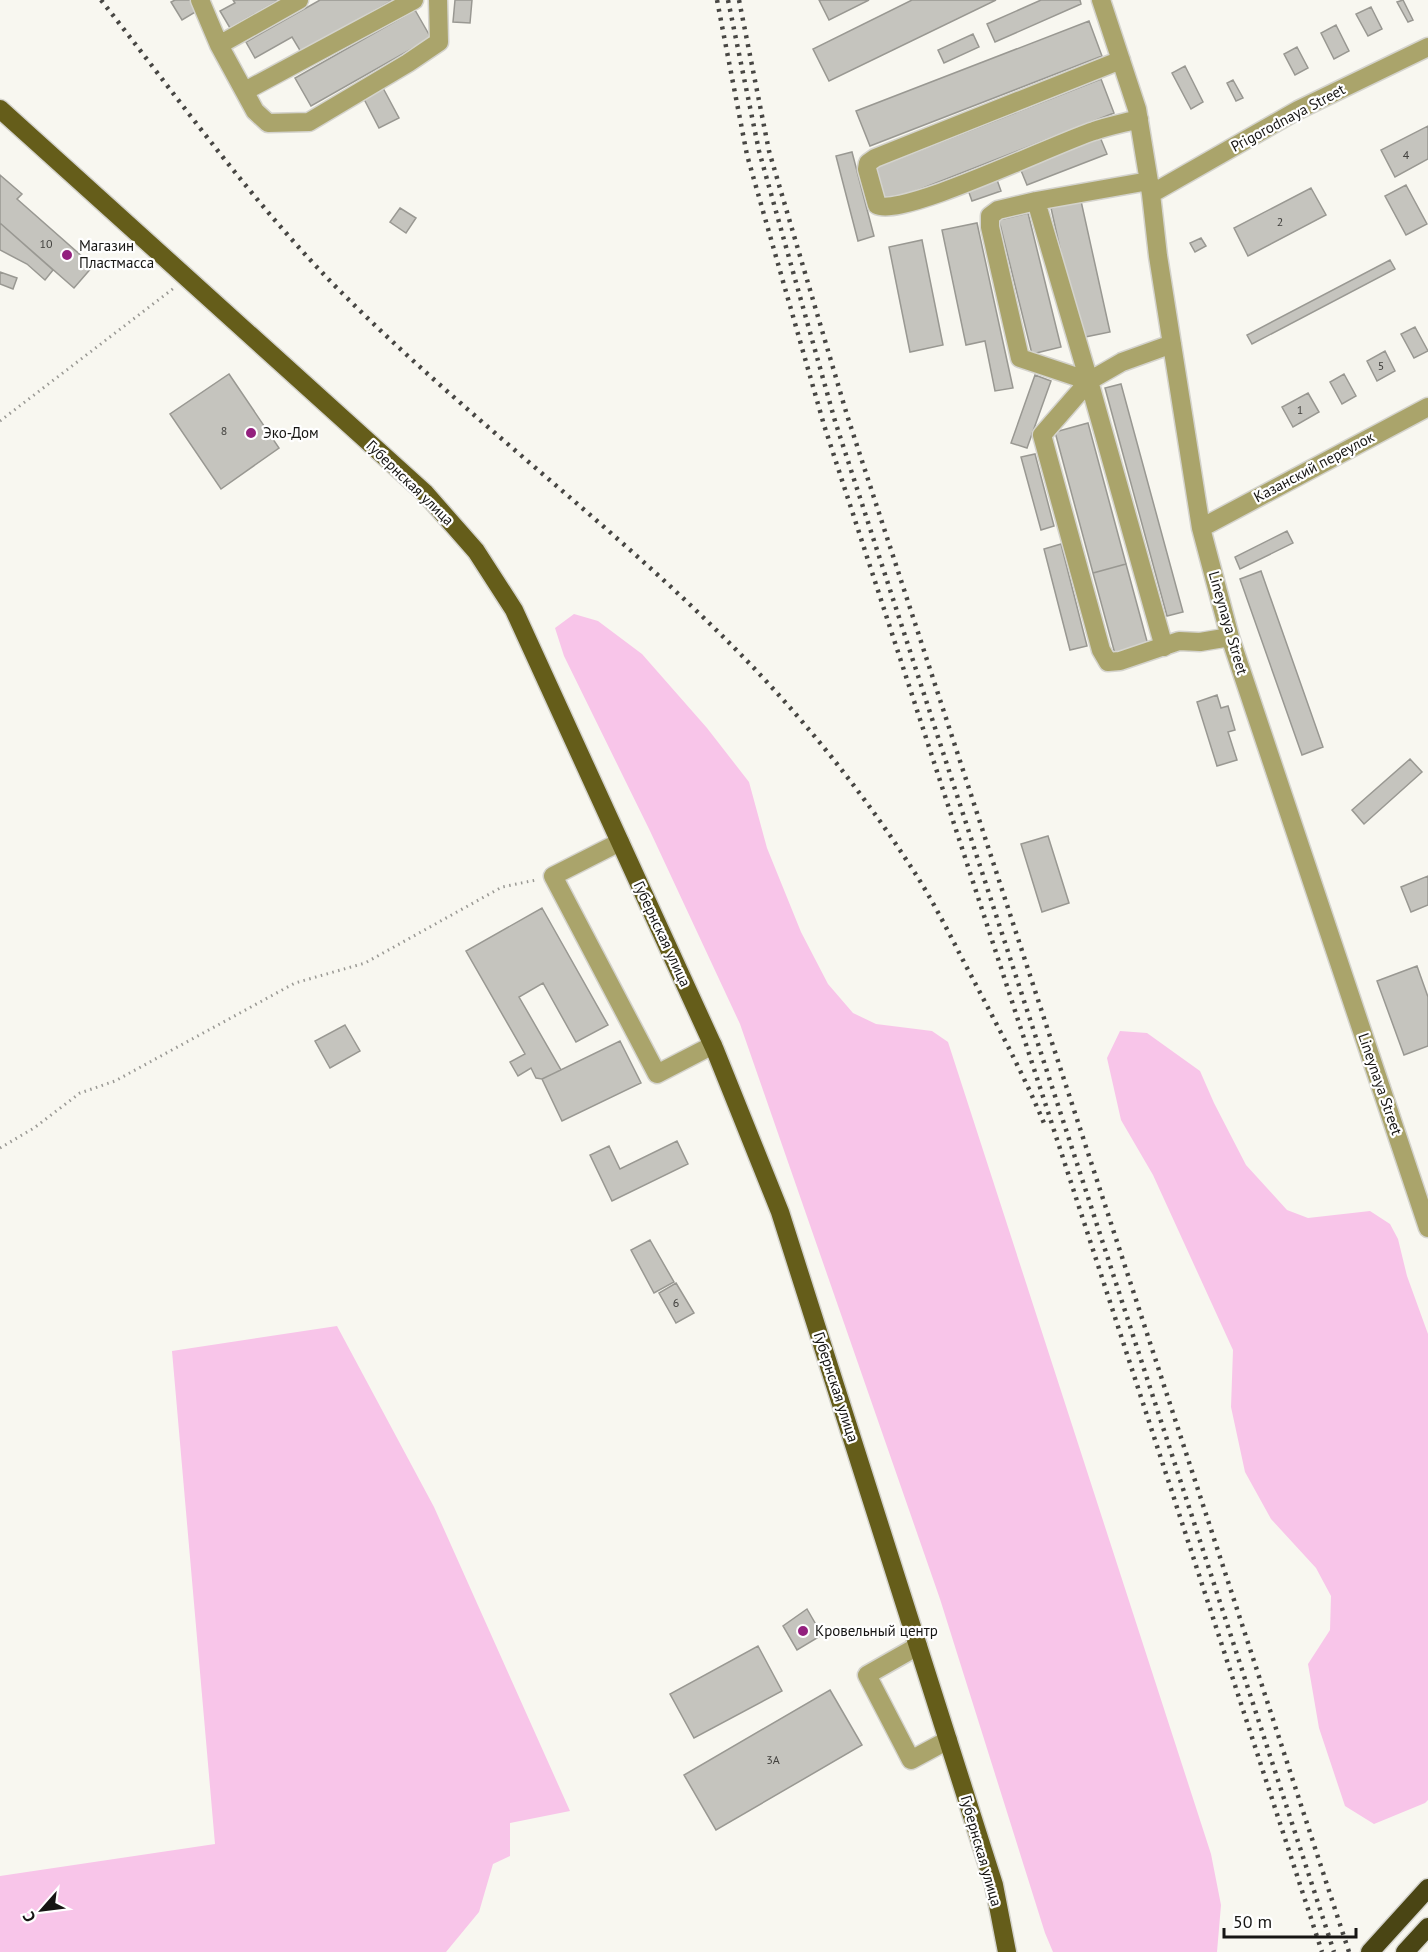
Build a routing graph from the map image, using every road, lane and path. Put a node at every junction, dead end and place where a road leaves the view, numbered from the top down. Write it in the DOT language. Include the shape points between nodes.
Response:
graph roads {
  1 [pos="200,0"];
  2 [pos="299,0"];
  3 [pos="414,0"];
  4 [pos="438,0"];
  5 [pos="1101,0"];
  6 [pos="219,45"];
  7 [pos="1428,47"];
  8 [pos="1121,60"];
  9 [pos="245,91"];
  10 [pos="0,109"];
  11 [pos="1138,119"];
  12 [pos="1150,188"];
  13 [pos="1036,201"];
  14 [pos="187,278"];
  15 [pos="1172,344"];
  16 [pos="1089,381"];
  17 [pos="1428,407"];
  18 [pos="0,421"];
  19 [pos="1201,528"];
  20 [pos="1230,637"];
  21 [pos="1164,647"];
  22 [pos="620,842"];
  23 [pos="553,876"];
  24 [pos="713,1046"];
  25 [pos="0,1148"];
  26 [pos="1428,1227"];
  27 [pos="918,1646"];
  28 [pos="948,1740"];
  29 [pos="1428,1888"];
  30 [pos="1428,1927"];
  31 [pos="1406,1950"];
  32 [pos="1006,1952"];
  33 [pos="1370,1952"];
  1 -- 6 [label="street"];
  2 -- 6 [label="street"];
  3 -- 9 [label="street"];
  4 -- 9 [label="street" via="439,42 309,122 268,123 255,111"];
  5 -- 8 [label="street, Lineynaya Street"];
  6 -- 9 [label="street"];
  7 -- 12 [label="street, Prigorodnaya Street"];
  8 -- 11 [label="street, Lineynaya Street"];
  8 -- 11 [label="street" via="875,158 867,169 877,205 890,208 926,199 1093,131"];
  10 -- 14 [label="main road, Губернская улица"];
  11 -- 12 [label="street, Lineynaya Street"];
  12 -- 13 [label="street"];
  12 -- 15 [label="street, Lineynaya Street"];
  13 -- 16 [label="street"];
  13 -- 16 [label="street" via="998,210 990,216 1020,358"];
  14 -- 18 [label="path"];
  14 -- 22 [label="main road, Губернская улица" via="425,493 476,550 514,610"];
  15 -- 16 [label="street" via="1122,362"];
  15 -- 19 [label="street, Lineynaya Street"];
  16 -- 21 [label="street"];
  16 -- 21 [label="street" via="1042,435 1101,650 1108,662"];
  17 -- 19 [label="street, Казанский переулок"];
  19 -- 20 [label="street, Lineynaya Street"];
  20 -- 21 [label="street" via="1179,641"];
  20 -- 26 [label="street, Lineynaya Street"];
  22 -- 23 [label="street"];
  22 -- 24 [label="main road, Губернская улица"];
  23 -- 24 [label="street" via="657,1074"];
  23 -- 25 [label="path" via="502,887 365,963 296,983 115,1082 80,1093"];
  24 -- 27 [label="main road, Губернская улица" via="780,1212"];
  27 -- 28 [label="main road, Губернская улица"];
  27 -- 28 [label="street" via="867,1675 911,1760"];
  28 -- 32 [label="main road, Губернская улица" via="994,1885"];
  29 -- 33 [label="highway"];
  30 -- 31 [label="highway"];
}
